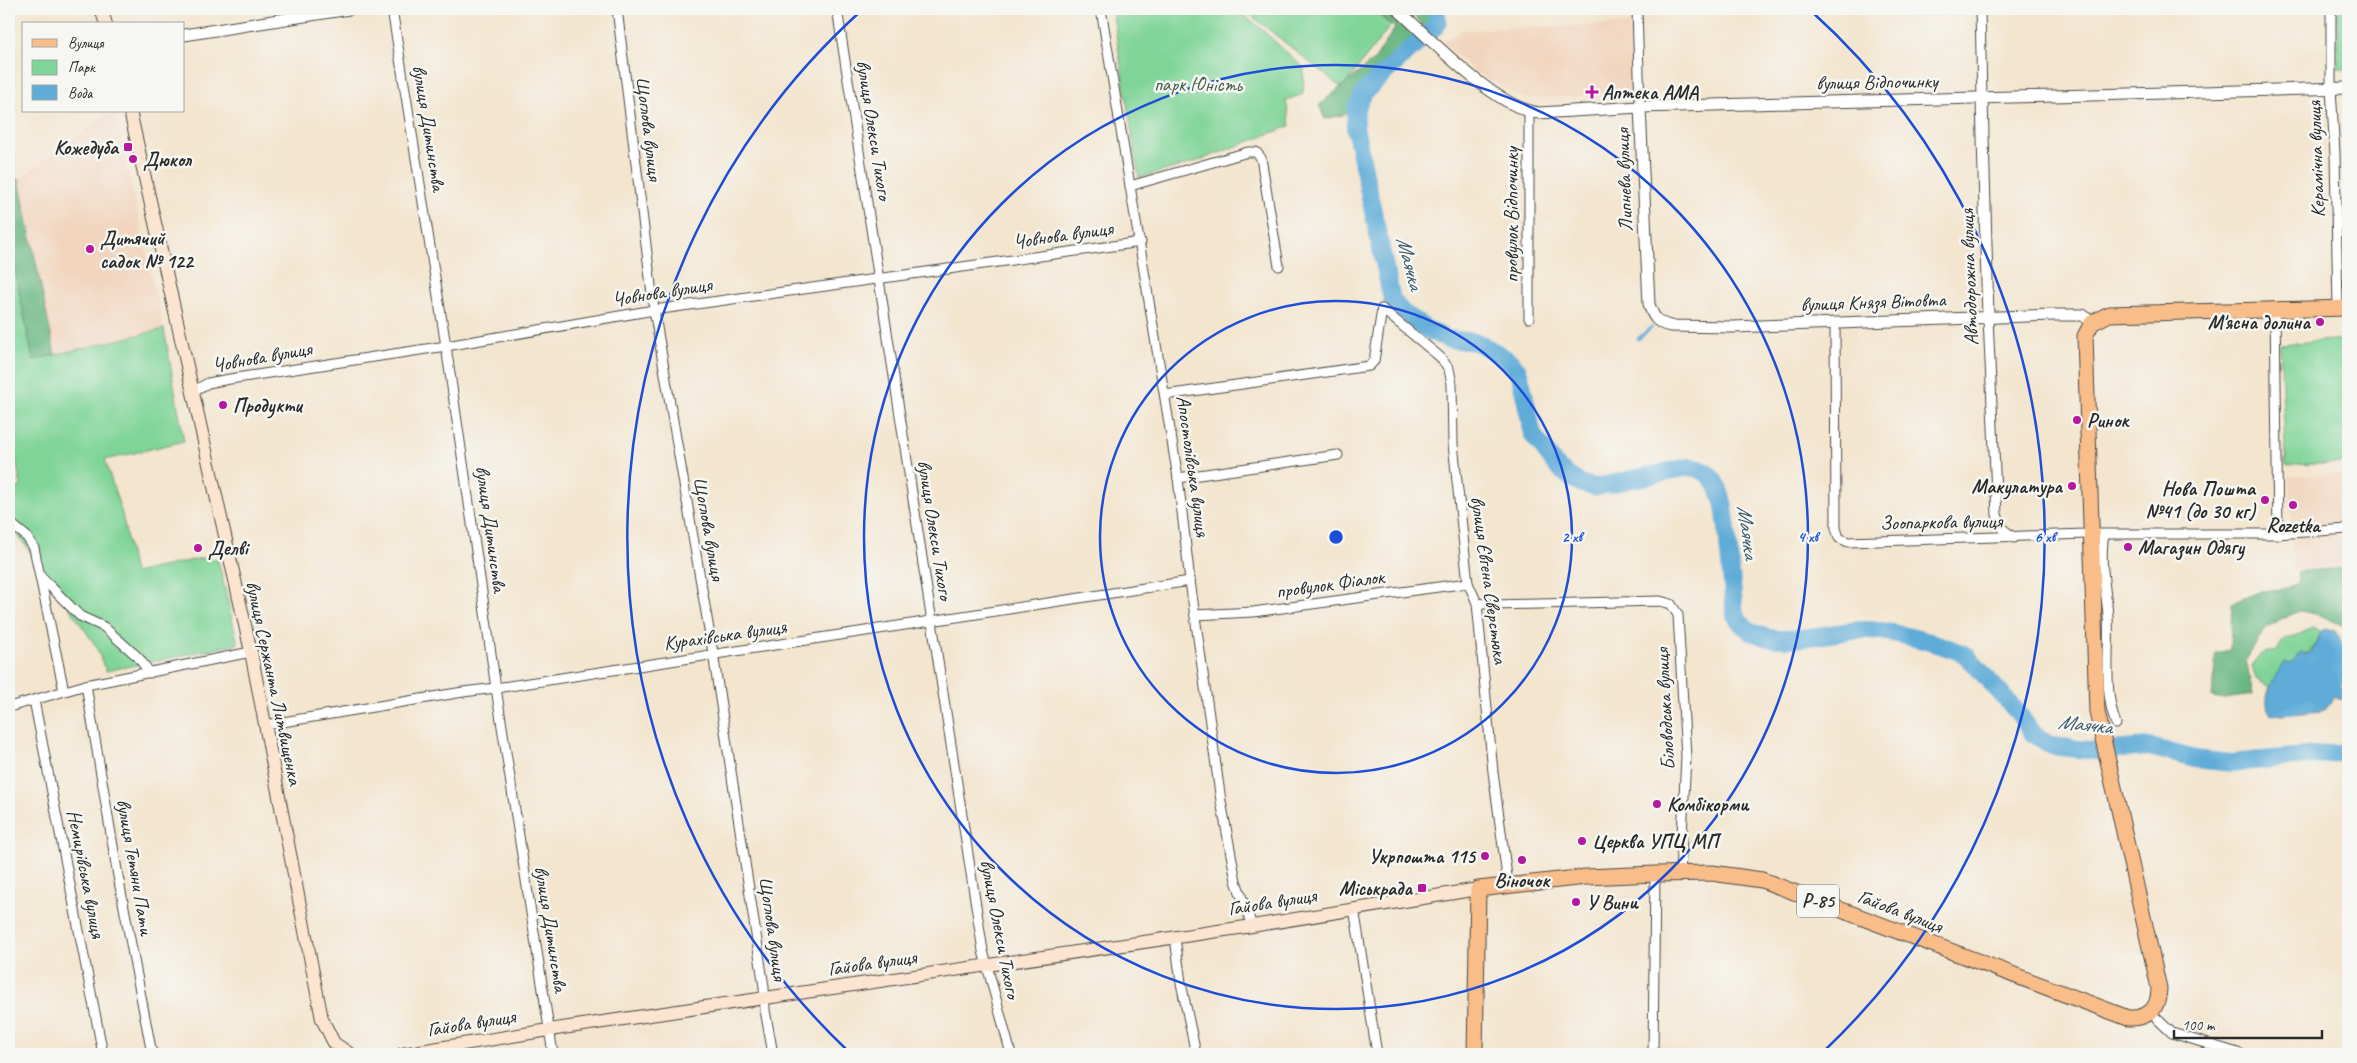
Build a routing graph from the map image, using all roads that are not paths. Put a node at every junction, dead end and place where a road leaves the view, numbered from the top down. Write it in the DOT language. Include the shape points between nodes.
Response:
graph roads {
  1 [pos="101,9"];
  2 [pos="349,9"];
  3 [pos="392,9"];
  4 [pos="617,9"];
  5 [pos="837,9"];
  6 [pos="1101,9"];
  7 [pos="1397,9"];
  8 [pos="1637,9"];
  9 [pos="1980,9"];
  10 [pos="2331,9"];
  11 [pos="105,22"];
  12 [pos="185,35"];
  13 [pos="2331,88"];
  14 [pos="2348,88"];
  15 [pos="1982,99"];
  16 [pos="1640,107"];
  17 [pos="130,112"];
  18 [pos="1529,112"];
  19 [pos="1130,186"];
  20 [pos="1141,242"];
  21 [pos="1278,266"];
  22 [pos="880,279"];
  23 [pos="2343,308"];
  24 [pos="2275,309"];
  25 [pos="654,310"];
  26 [pos="1529,318"];
  27 [pos="1988,318"];
  28 [pos="1655,319"];
  29 [pos="2092,323"];
  30 [pos="1835,324"];
  31 [pos="446,346"];
  32 [pos="192,392"];
  33 [pos="1165,395"];
  34 [pos="1338,455"];
  35 [pos="1178,478"];
  36 [pos="9,522"];
  37 [pos="2348,529"];
  38 [pos="2278,534"];
  39 [pos="2098,535"];
  40 [pos="2014,538"];
  41 [pos="41,576"];
  42 [pos="1190,582"];
  43 [pos="1468,583"];
  44 [pos="1477,603"];
  45 [pos="1195,615"];
  46 [pos="932,622"];
  47 [pos="251,652"];
  48 [pos="712,654"];
  49 [pos="150,673"];
  50 [pos="86,685"];
  51 [pos="496,688"];
  52 [pos="64,691"];
  53 [pos="34,700"];
  54 [pos="9,707"];
  55 [pos="2116,724"];
  56 [pos="265,725"];
  57 [pos="1655,874"];
  58 [pos="1680,874"];
  59 [pos="1508,884"];
  60 [pos="1478,889"];
  61 [pos="1354,908"];
  62 [pos="1252,926"];
  63 [pos="1175,938"];
  64 [pos="986,966"];
  65 [pos="764,999"];
  66 [pos="2151,1014"];
  67 [pos="549,1030"];
  68 [pos="344,1052"];
  69 [pos="103,1054"];
  70 [pos="152,1054"];
  71 [pos="402,1054"];
  72 [pos="553,1054"];
  73 [pos="773,1054"];
  74 [pos="1011,1054"];
  75 [pos="1196,1054"];
  76 [pos="1377,1054"];
  77 [pos="1475,1054"];
  78 [pos="1653,1054"];
  79 [pos="2241,1054"];
  1 -- 11 [label="main road"];
  2 -- 12 [label="street"];
  3 -- 31 [label="street, вулиця Дитинства"];
  4 -- 25 [label="street, Щоглова вулиця"];
  5 -- 22 [label="street, вулиця Олекси Тихого"];
  6 -- 19 [label="street, Апостолівська вулиця"];
  7 -- 18 [label="street, вулиця Відпочинку" via="1489,90"];
  8 -- 16 [label="street, Липнева вулиця"];
  9 -- 15 [label="street, Автодорожна вулиця"];
  10 -- 13 [label="street, Керамічна вулиця"];
  13 -- 14 [label="street, вулиця Відпочинку"];
  13 -- 15 [label="street, вулиця Відпочинку"];
  13 -- 23 [label="street, Керамічна вулиця"];
  15 -- 16 [label="street, вулиця Відпочинку"];
  15 -- 27 [label="street, Автодорожна вулиця"];
  16 -- 18 [label="street, вулиця Відпочинку"];
  16 -- 28 [label="street, Липнева вулиця" via="1649,304"];
  17 -- 32 [label="main road, вулиця Сержанта Литвищенка"];
  18 -- 26 [label="street, провулок Відпочинку"];
  19 -- 20 [label="street, Апостолівська вулиця"];
  19 -- 21 [label="street" via="1256,152 1261,158"];
  20 -- 22 [label="street, Човнова вулиця"];
  20 -- 33 [label="street, Апостолівська вулиця"];
  22 -- 25 [label="street, Човнова вулиця"];
  22 -- 46 [label="street, вулиця Олекси Тихого"];
  23 -- 24 [label="main road"];
  24 -- 29 [label="main road" via="2109,314"];
  24 -- 38 [label="street"];
  25 -- 31 [label="street, Човнова вулиця"];
  25 -- 48 [label="street, Щоглова вулиця"];
  27 -- 29 [label="street, вулиця Князя Вітовта" via="2083,316"];
  27 -- 30 [label="street, вулиця Князя Вітовта"];
  27 -- 40 [label="street, Автодорожна вулиця" via="1997,515 2003,529"];
  28 -- 30 [label="street, вулиця Князя Вітовта" via="1661,324 1679,326"];
  29 -- 39 [label="main road" via="2085,336 2085,352"];
  30 -- 40 [label="street, Зоопаркова вулиця" via="1836,528 1839,538 1848,542"];
  31 -- 32 [label="street, Човнова вулиця" via="230,378 208,383"];
  31 -- 51 [label="street, вулиця Дитинства"];
  32 -- 47 [label="main road, вулиця Сержанта Литвищенка"];
  33 -- 35 [label="street, Апостолівська вулиця"];
  33 -- 43 [label="street, вулиця Євгена Сверстюка" via="1369,366 1374,362 1382,309 1440,357 1449,369 1453,444"];
  34 -- 35 [label="street"];
  35 -- 42 [label="street, Апостолівська вулиця"];
  36 -- 41 [label="street" via="31,542"];
  37 -- 38 [label="street, Зоопаркова вулиця"];
  38 -- 39 [label="street, Зоопаркова вулиця"];
  39 -- 40 [label="street, Зоопаркова вулиця"];
  39 -- 55 [label="street" via="2102,548 2109,675"];
  39 -- 66 [label="main road" via="2096,690 2101,732 2159,988 2157,1004"];
  41 -- 49 [label="street" via="80,616 104,627 138,657"];
  41 -- 52 [label="street"];
  42 -- 45 [label="street, Апостолівська вулиця"];
  42 -- 46 [label="street, Курахівська вулиця"];
  43 -- 44 [label="street, вулиця Євгена Сверстюка"];
  43 -- 45 [label="street, провулок Фіалок" via="1272,610"];
  44 -- 58 [label="street, Біловодська вулиця" via="1660,600 1671,604 1678,615 1686,757"];
  44 -- 59 [label="street, вулиця Євгена Сверстюка" via="1493,772"];
  45 -- 62 [label="street, Апостолівська вулиця" via="1221,801 1236,881"];
  46 -- 48 [label="street, Курахівська вулиця"];
  46 -- 64 [label="street, вулиця Олекси Тихого"];
  47 -- 49 [label="street"];
  47 -- 56 [label="main road, вулиця Сержанта Литвищенка"];
  48 -- 51 [label="street, Курахівська вулиця"];
  48 -- 65 [label="street, Щоглова вулиця"];
  49 -- 50 [label="street"];
  50 -- 52 [label="street"];
  50 -- 70 [label="street, вулиця Тетяни Пати"];
  51 -- 56 [label="street, Курахівська вулиця"];
  51 -- 67 [label="street, вулиця Дитинства"];
  52 -- 53 [label="street"];
  53 -- 54 [label="street"];
  53 -- 69 [label="street, Немирівська вулиця"];
  56 -- 68 [label="main road, вулиця Сержанта Литвищенка" via="322,1019 329,1036"];
  57 -- 58 [label="main road, Гайова вулиця / Р-85"];
  57 -- 59 [label="main road, Гайова вулиця / Р-85"];
  57 -- 78 [label="street"];
  58 -- 66 [label="main road, Гайова вулиця / Р-85" via="1712,873 1762,880 2128,1018"];
  59 -- 60 [label="main road, Гайова вулиця / Р-85"];
  60 -- 61 [label="main road, Гайова вулиця"];
  60 -- 77 [label="main road"];
  61 -- 62 [label="main road, Гайова вулиця"];
  61 -- 76 [label="street"];
  62 -- 63 [label="main road, Гайова вулиця"];
  63 -- 64 [label="main road, Гайова вулиця"];
  63 -- 75 [label="street"];
  64 -- 65 [label="main road, Гайова вулиця"];
  64 -- 74 [label="street, вулиця Олекси Тихого"];
  65 -- 67 [label="main road, Гайова вулиця"];
  65 -- 73 [label="street, Щоглова вулиця"];
  66 -- 79 [label="street" via="2172,1033"];
  67 -- 71 [label="main road, Гайова вулиця"];
  67 -- 72 [label="street, вулиця Дитинства"];
}
